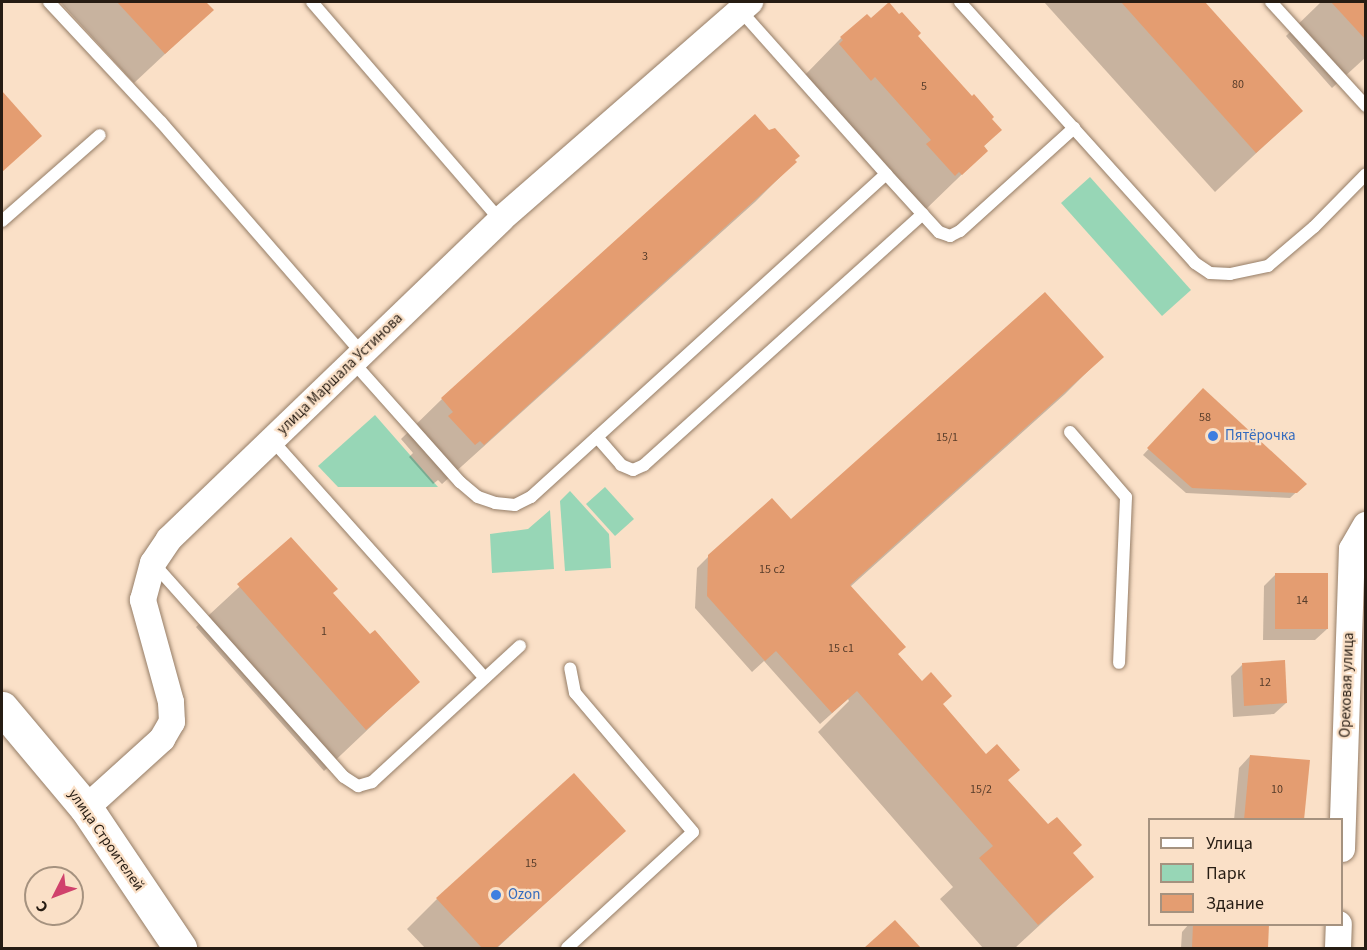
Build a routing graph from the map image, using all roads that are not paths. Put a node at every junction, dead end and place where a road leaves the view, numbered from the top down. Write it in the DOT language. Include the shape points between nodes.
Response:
graph roads {
  1 [pos="49,2"];
  2 [pos="312,2"];
  3 [pos="960,2"];
  4 [pos="1271,2"];
  5 [pos="745,6"];
  6 [pos="1365,106"];
  7 [pos="1074,128"];
  8 [pos="100,135"];
  9 [pos="886,174"];
  10 [pos="1365,174"];
  11 [pos="923,214"];
  12 [pos="500,220"];
  13 [pos="2,221"];
  14 [pos="357,358"];
  15 [pos="1070,432"];
  16 [pos="597,437"];
  17 [pos="272,440"];
  18 [pos="1365,525"];
  19 [pos="153,563"];
  20 [pos="520,646"];
  21 [pos="1119,663"];
  22 [pos="570,668"];
  23 [pos="485,678"];
  24 [pos="2,708"];
  25 [pos="86,808"];
  26 [pos="1342,818"];
  27 [pos="1339,926"];
  28 [pos="180,948"];
  29 [pos="567,948"];
  30 [pos="1338,948"];
  1 -- 14 [label="lane" via="153,113"];
  2 -- 12 [label="lane"];
  3 -- 7 [label="lane"];
  4 -- 6 [label="lane"];
  5 -- 9 [label="lane"];
  5 -- 12 [label="street, улица Маршала Устинова"];
  7 -- 10 [label="lane" via="1196,263 1210,273 1230,274 1268,266 1314,227"];
  7 -- 11 [label="lane" via="960,231 950,236 939,232"];
  8 -- 13 [label="lane"];
  9 -- 11 [label="lane"];
  9 -- 16 [label="lane"];
  11 -- 16 [label="lane" via="644,465 633,470 621,465"];
  12 -- 14 [label="street, улица Маршала Устинова"];
  14 -- 16 [label="lane" via="460,482 478,497 495,503 515,505 531,497"];
  14 -- 17 [label="street, улица Маршала Устинова"];
  15 -- 21 [label="lane" via="1126,496"];
  17 -- 19 [label="street, улица Маршала Устинова" via="169,539"];
  17 -- 23 [label="lane"];
  18 -- 26 [label="street, Ореховая улица" via="1352,549"];
  19 -- 23 [label="lane" via="344,777 358,786 372,782"];
  19 -- 25 [label="street, улица Маршала Устинова" via="143,600 171,702 172,722 162,739"];
  20 -- 23 [label="lane"];
  22 -- 29 [label="lane" via="575,693 693,832"];
  24 -- 25 [label="main road, улица Строителей"];
  25 -- 28 [label="main road, улица Строителей"];
  27 -- 30 [label="street"];
}
